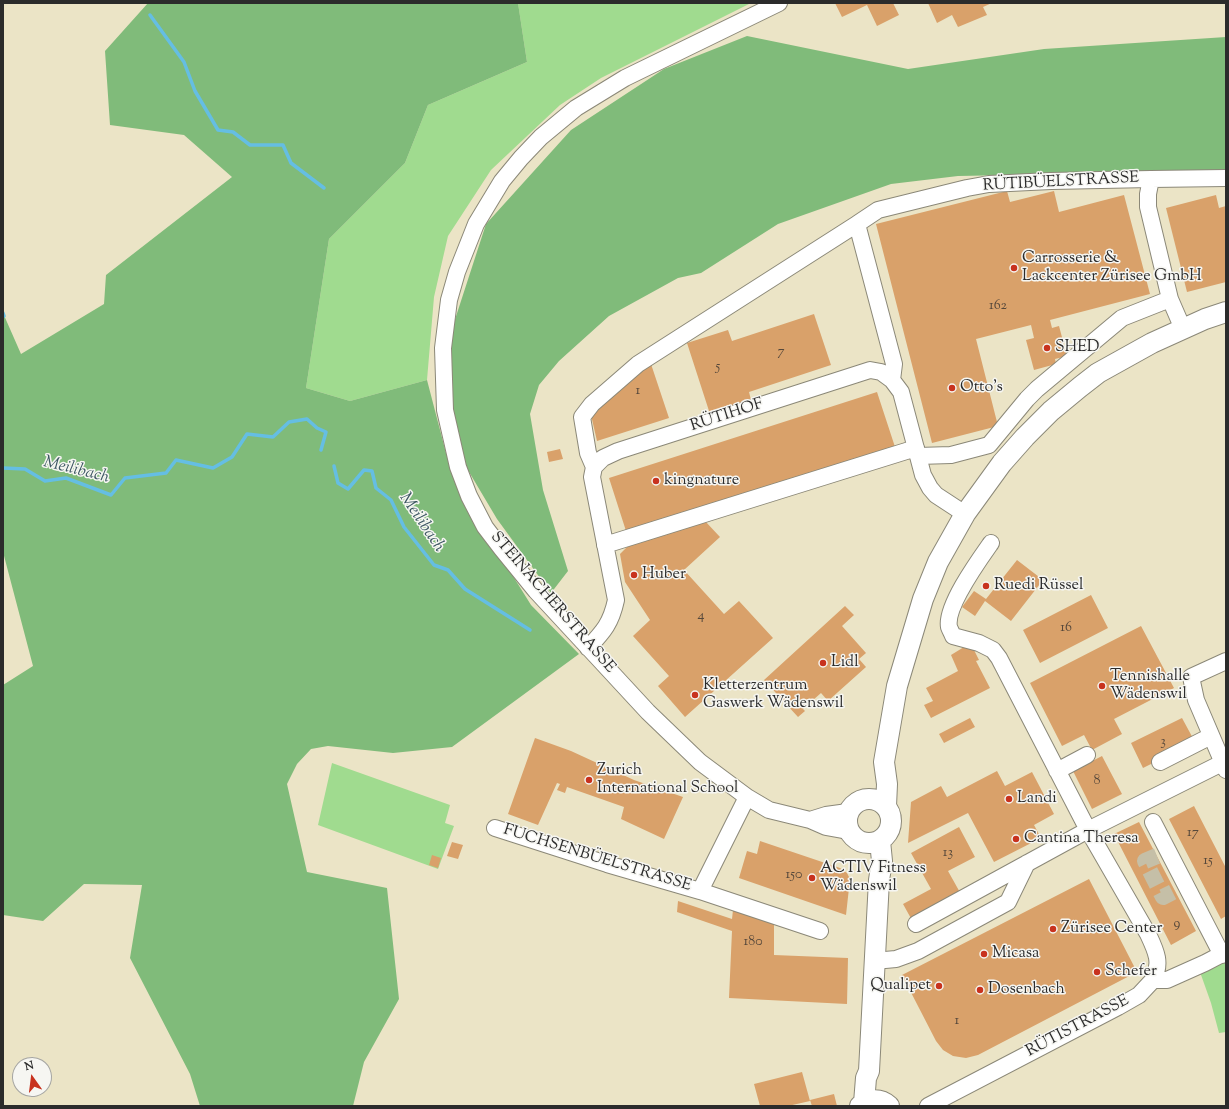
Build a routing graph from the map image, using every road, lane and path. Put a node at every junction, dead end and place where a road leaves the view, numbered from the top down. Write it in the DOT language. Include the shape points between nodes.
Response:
graph roads {
  1 [pos="779,3"];
  2 [pos="1226,178"];
  3 [pos="1151,179"];
  4 [pos="857,224"];
  5 [pos="1170,299"];
  6 [pos="1226,312"];
  7 [pos="1183,329"];
  8 [pos="892,380"];
  9 [pos="917,452"];
  10 [pos="594,467"];
  11 [pos="965,514"];
  12 [pos="991,544"];
  13 [pos="606,545"];
  14 [pos="588,648"];
  15 [pos="1226,661"];
  16 [pos="1211,736"];
  17 [pos="1087,755"];
  18 [pos="1160,762"];
  19 [pos="1224,767"];
  20 [pos="1057,771"];
  21 [pos="747,797"];
  22 [pos="877,803"];
  23 [pos="848,812"];
  24 [pos="810,820"];
  25 [pos="1153,822"];
  26 [pos="495,828"];
  27 [pos="1088,830"];
  28 [pos="848,831"];
  29 [pos="873,842"];
  30 [pos="1027,864"];
  31 [pos="700,891"];
  32 [pos="916,924"];
  33 [pos="820,931"];
  34 [pos="1224,953"];
  35 [pos="874,961"];
  36 [pos="1153,980"];
  37 [pos="873,1104"];
  38 [pos="931,1105"];
  1 -- 14 [label="street, STEINACHERSTRASSE" via="625,78 576,108 541,137 502,181 476,224 457,272 445,322 443,372 445,410 458,467 485,527 536,591"];
  2 -- 3 [label="street, RÜTIBÜELSTRASSE"];
  3 -- 4 [label="street, RÜTIBÜELSTRASSE" via="990,184 878,210"];
  3 -- 5 [label="street, RÜTIBÜELSTRASSE" via="1148,207"];
  4 -- 8 [label="street" via="894,364"];
  4 -- 10 [label="street, RÜTIBÜELSTRASSE" via="638,364 592,404 582,417 588,453"];
  5 -- 7 [label="street, RÜTIBÜELSTRASSE"];
  5 -- 9 [label="street" via="1122,318 1037,389 989,445 951,455"];
  6 -- 7 [label="main road"];
  7 -- 11 [label="main road" via="1098,373 1051,411 1002,463"];
  8 -- 9 [label="street" via="901,392"];
  8 -- 10 [label="street, RÜTIHOF" via="881,372 870,370 618,451 603,458"];
  9 -- 11 [label="street" via="923,475 930,488 936,495"];
  9 -- 13 [label="street"];
  10 -- 13 [label="street" via="592,477"];
  11 -- 22 [label="main road" via="938,562 915,624 897,686 884,762 875,780"];
  12 -- 20 [label="street" via="970,573 957,597 949,627 953,636 979,643 996,654"];
  13 -- 14 [label="street" via="616,600 606,628"];
  14 -- 21 [label="street, STEINACHERSTRASSE" via="648,712 700,762"];
  15 -- 16 [label="street" via="1191,677 1196,700"];
  16 -- 18 [label="street"];
  16 -- 19 [label="street"];
  17 -- 20 [label="street"];
  19 -- 27 [label="street"];
  20 -- 27 [label="street"];
  21 -- 24 [label="street, STEINACHERSTRASSE" via="769,810"];
  21 -- 31 [label="street, FUCHSENBÜELSTRASSE"];
  22 -- 23 [label="main road" via="859,801"];
  22 -- 29 [label="main road" via="890,814 891,823 887,835"];
  23 -- 24 [label="street, STEINACHERSTRASSE"];
  23 -- 28 [label="main road"];
  24 -- 28 [label="street, STEINACHERSTRASSE" via="826,828"];
  25 -- 34 [label="street" via="1162,853 1180,888"];
  26 -- 31 [label="street, FUCHSENBÜELSTRASSE"];
  27 -- 30 [label="street"];
  27 -- 36 [label="street" via="1155,948 1158,962"];
  28 -- 29 [label="main road" via="855,840"];
  29 -- 35 [label="main road" via="878,880"];
  30 -- 32 [label="street"];
  30 -- 35 [label="street" via="1008,902 918,950 896,959"];
  31 -- 33 [label="street, FUCHSENBÜELSTRASSE"];
  34 -- 36 [label="street" via="1167,980"];
  35 -- 37 [label="main road" via="869,1071 866,1078"];
  36 -- 38 [label="street, RÜTISTRASSE" via="1139,995 1118,1007"];
}
